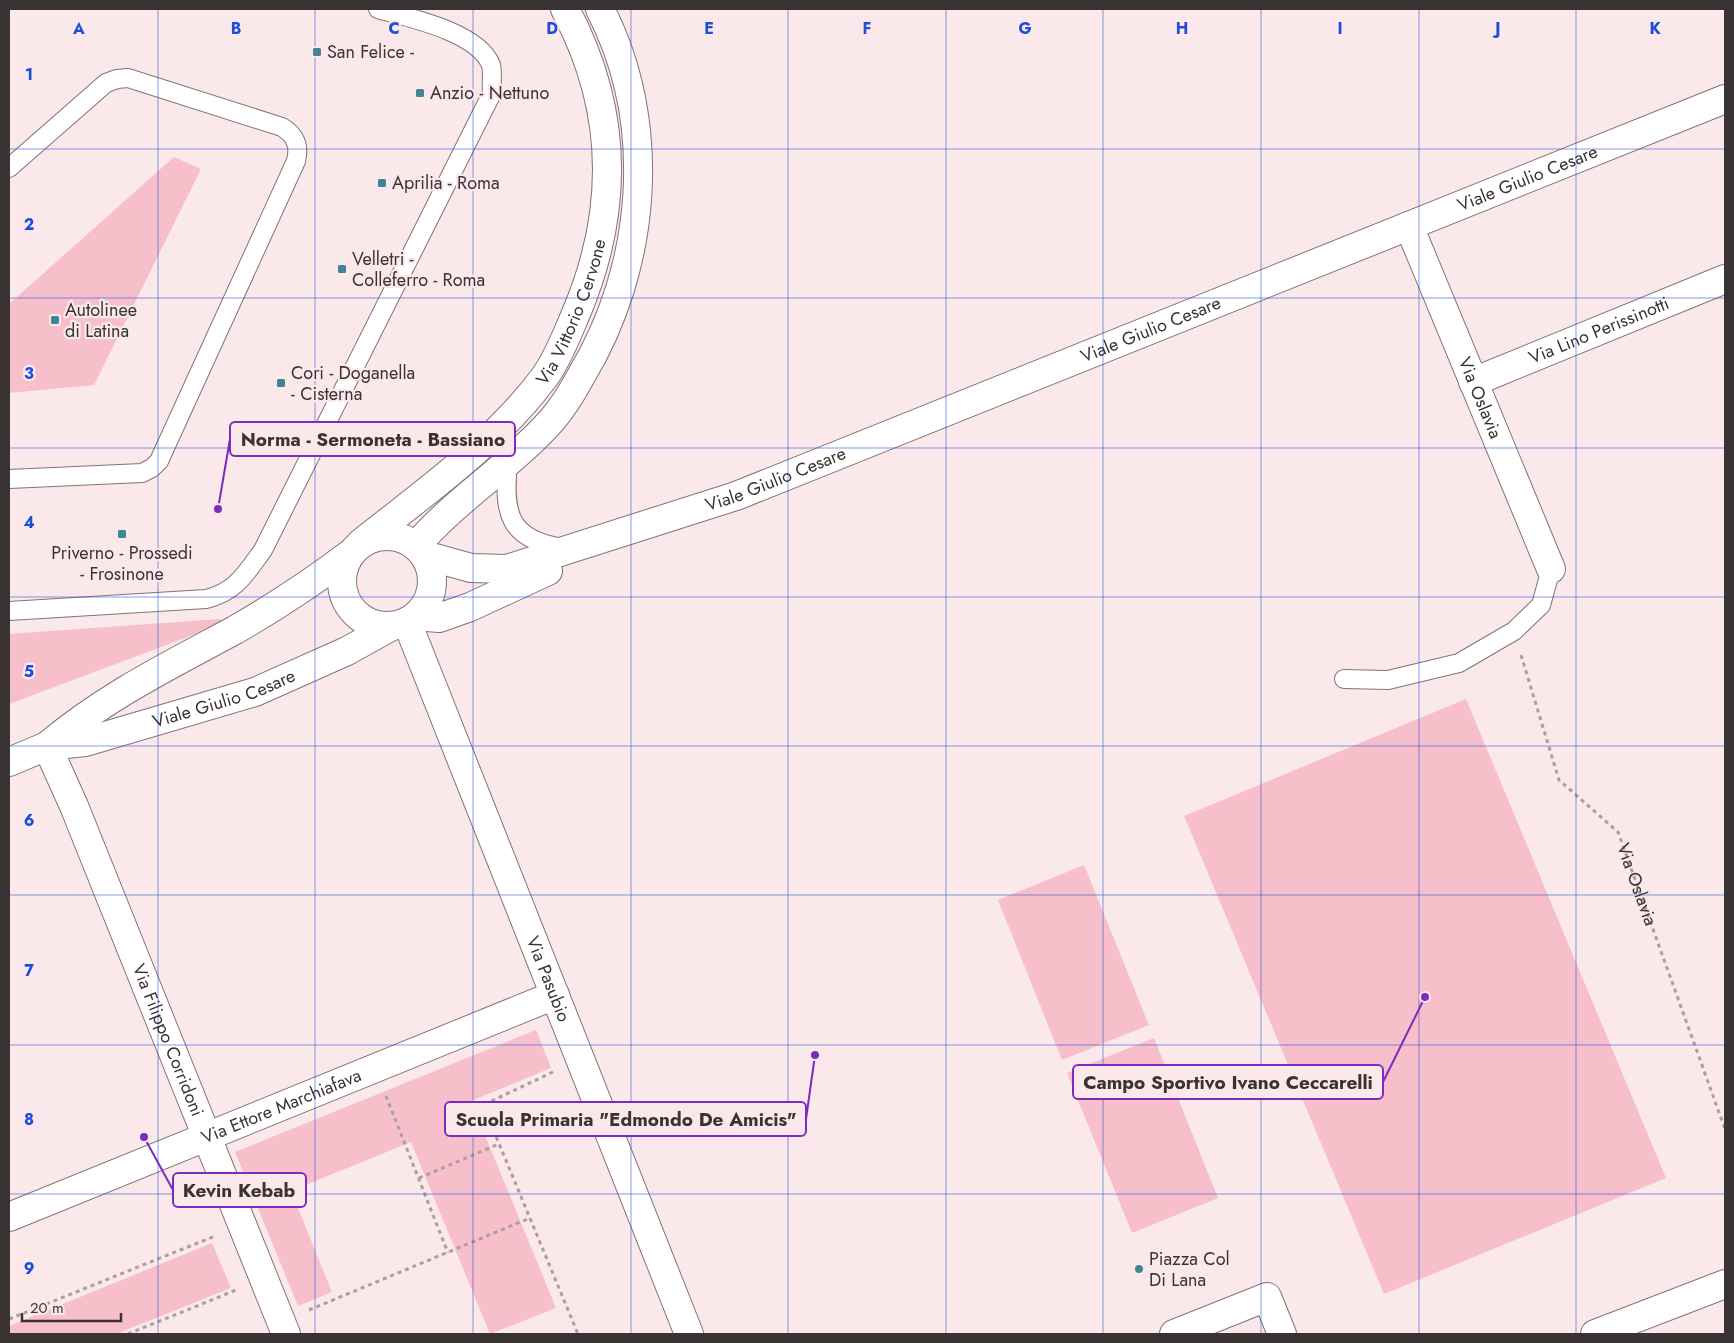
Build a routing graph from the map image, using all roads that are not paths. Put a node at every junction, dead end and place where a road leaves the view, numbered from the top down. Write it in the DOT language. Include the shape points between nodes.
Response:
graph roads {
  1 [pos="378,9"];
  2 [pos="565,9"];
  3 [pos="600,9"];
  4 [pos="1725,99"];
  5 [pos="9,168"];
  6 [pos="1409,226"];
  7 [pos="1725,279"];
  8 [pos="1474,382"];
  9 [pos="508,463"];
  10 [pos="9,479"];
  11 [pos="356,549"];
  12 [pos="420,550"];
  13 [pos="574,550"];
  14 [pos="1551,569"];
  15 [pos="9,611"];
  16 [pos="405,622"];
  17 [pos="1344,679"];
  18 [pos="47,746"];
  19 [pos="9,762"];
  20 [pos="554,995"];
  21 [pos="207,1138"];
  22 [pos="9,1217"];
  23 [pos="1725,1284"];
  24 [pos="284,1328"];
  25 [pos="689,1334"];
  26 [pos="1174,1334"];
  27 [pos="1282,1334"];
  28 [pos="1595,1334"];
  1 -- 15 [label="lane" via="452,32 474,44 491,65 492,93 263,550 239,583 222,596 206,600"];
  2 -- 11 [label="street, Via Vittorio Cervone" via="576,29 596,84 607,142 608,180 604,217 600,243 585,292 546,375 513,413 448,473"];
  3 -- 9 [label="street, Via Vittorio Cervone" via="628,81 636,135 636,216 629,254 606,330 591,360 552,419"];
  4 -- 6 [label="street, Viale Giulio Cesare"];
  5 -- 10 [label="lane" via="106,83 128,78 282,127 291,132 298,150 296,161 159,461 142,474"];
  6 -- 8 [label="street, Via Oslavia"];
  6 -- 13 [label="street, Viale Giulio Cesare" via="736,496"];
  7 -- 8 [label="street, Via Lino Perissinotti"];
  8 -- 14 [label="street, Via Oslavia"];
  9 -- 12 [label="street, Via Vittorio Cervone" via="456,506"];
  9 -- 13 [label="lane" via="506,506 511,519 535,541"];
  11 -- 12 [label="street" via="375,537 389,535 404,539"];
  11 -- 16 [label="street" via="343,567 341,582 351,610 370,622"];
  11 -- 18 [label="street, Viale Giulio Cesare" via="311,584 76,721"];
  12 -- 13 [label="street, Viale Giulio Cesare" via="471,568 507,570"];
  12 -- 16 [label="street" via="430,564 431,592 426,605"];
  13 -- 16 [label="street, Viale Giulio Cesare" via="544,575 470,607 439,618"];
  14 -- 17 [label="lane" via="1541,605 1514,631 1459,663 1388,680"];
  16 -- 18 [label="street, Viale Giulio Cesare" via="255,692 85,742"];
  16 -- 20 [label="street, Via Pasubio"];
  18 -- 19 [label="street, Viale Giulio Cesare"];
  18 -- 21 [label="street, Via Filippo Corridoni"];
  20 -- 21 [label="street, Via Ettore Marchiafava"];
  20 -- 25 [label="street, Via Pasubio"];
  21 -- 22 [label="street, Via Ettore Marchiafava"];
  21 -- 24 [label="street, Via Filippo Corridoni"];
  23 -- 28 [label="street"];
  26 -- 27 [label="street" via="1267,1297"];
}
